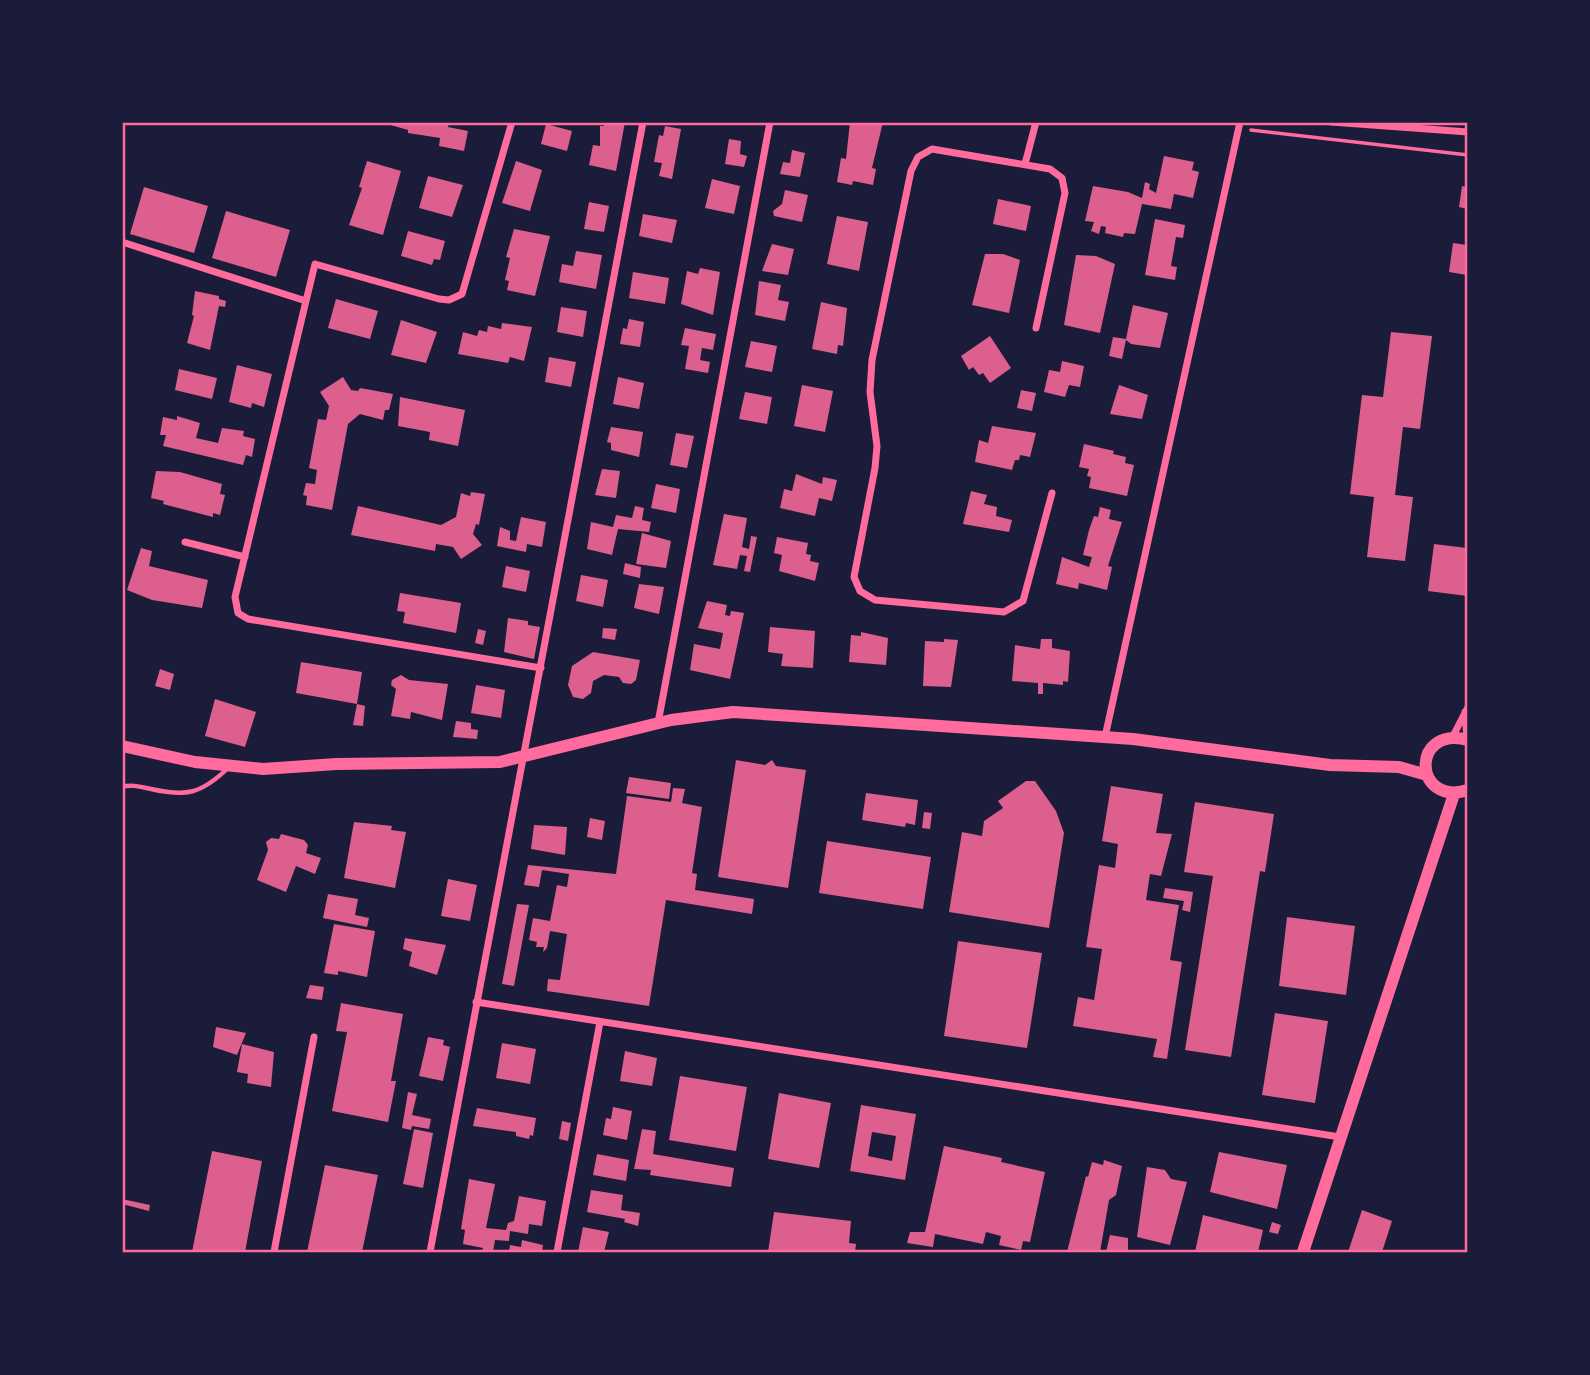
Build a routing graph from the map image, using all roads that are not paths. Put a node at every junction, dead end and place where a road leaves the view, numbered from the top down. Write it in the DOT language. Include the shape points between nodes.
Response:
graph roads {
  1 [pos="512,122"];
  2 [pos="643,122"];
  3 [pos="770,122"];
  4 [pos="1036,122"];
  5 [pos="1331,122"];
  6 [pos="1239,125"];
  7 [pos="1468,132"];
  8 [pos="1025,164"];
  9 [pos="122,242"];
  10 [pos="306,301"];
  11 [pos="1036,328"];
  12 [pos="1052,493"];
  13 [pos="185,542"];
  14 [pos="245,557"];
  15 [pos="541,668"];
  16 [pos="1466,709"];
  17 [pos="657,723"];
  18 [pos="1453,736"];
  19 [pos="1105,737"];
  20 [pos="1467,740"];
  21 [pos="122,746"];
  22 [pos="1428,751"];
  23 [pos="522,758"];
  24 [pos="229,767"];
  25 [pos="1399,767"];
  26 [pos="1427,775"];
  27 [pos="122,787"];
  28 [pos="1468,790"];
  29 [pos="1439,791"];
  30 [pos="1454,794"];
  31 [pos="1445,819"];
  32 [pos="476,1002"];
  33 [pos="600,1022"];
  34 [pos="314,1037"];
  35 [pos="1340,1137"];
  36 [pos="274,1252"];
  37 [pos="430,1252"];
  38 [pos="557,1252"];
  39 [pos="1303,1252"];
  1 -- 10 [label="street" via="462,294 439,299 315,264"];
  2 -- 15 [label="street"];
  3 -- 17 [label="street"];
  4 -- 8 [label="street"];
  5 -- 7 [label="street"];
  6 -- 19 [label="street"];
  8 -- 11 [label="street" via="1049,169 1062,178 1065,193"];
  8 -- 12 [label="street" via="932,149 918,157 911,171 872,360 870,393 877,446 854,577 860,591 875,600 1004,612 1023,601"];
  9 -- 10 [label="street"];
  10 -- 14 [label="street"];
  13 -- 14 [label="street"];
  14 -- 15 [label="street" via="234,605 248,619"];
  15 -- 23 [label="street"];
  16 -- 18 [label="street"];
  16 -- 20 [label="street"];
  17 -- 19 [label="street" via="733,712"];
  17 -- 23 [label="street"];
  18 -- 20 [label="street"];
  18 -- 22 [label="street" via="1438,740"];
  19 -- 25 [label="street" via="1330,765"];
  21 -- 24 [label="street"];
  22 -- 25 [label="street"];
  22 -- 26 [label="street"];
  23 -- 24 [label="street" via="481,763"];
  23 -- 32 [label="street"];
  24 -- 27 [label="lane" via="214,781 183,795 134,785"];
  25 -- 26 [label="street"];
  26 -- 29 [label="street"];
  28 -- 30 [label="street"];
  29 -- 30 [label="street"];
  29 -- 31 [label="street"];
  30 -- 31 [label="street"];
  31 -- 35 [label="street"];
  32 -- 33 [label="street"];
  32 -- 37 [label="street"];
  33 -- 35 [label="street"];
  33 -- 38 [label="street"];
  34 -- 36 [label="street"];
  35 -- 39 [label="street"];
}
